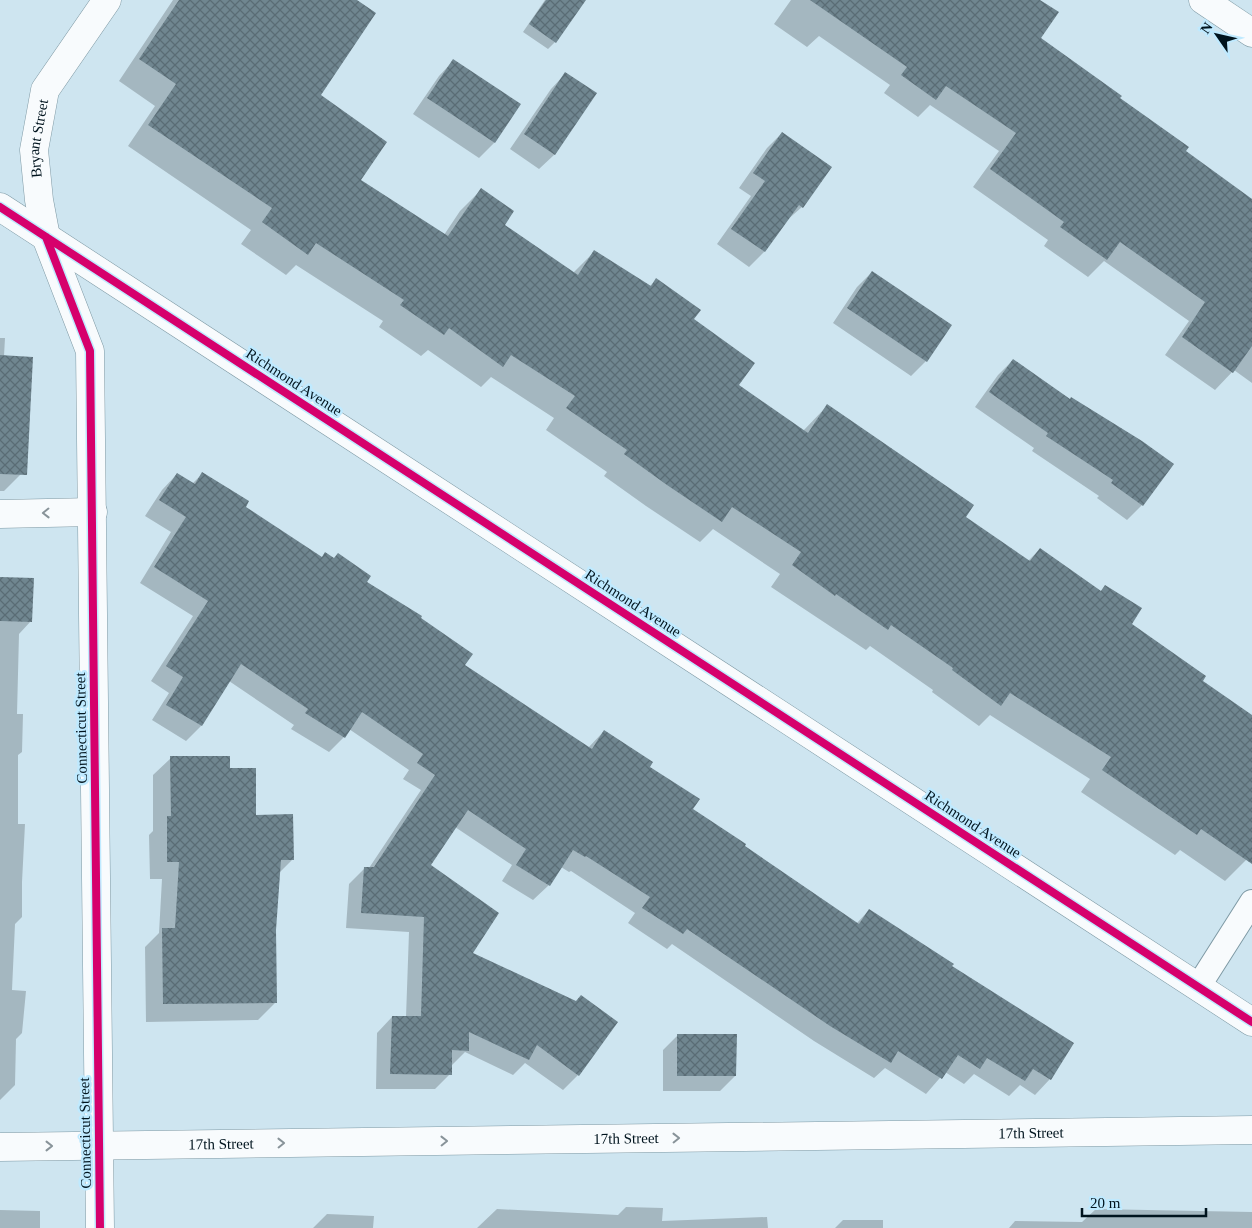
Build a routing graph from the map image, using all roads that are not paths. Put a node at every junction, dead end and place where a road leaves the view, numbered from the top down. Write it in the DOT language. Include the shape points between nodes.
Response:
graph roads {
  1 [pos="107,0"];
  2 [pos="1203,0"];
  3 [pos="1252,33"];
  4 [pos="0,206"];
  5 [pos="46,236"];
  6 [pos="93,512"];
  7 [pos="0,514"];
  8 [pos="1252,902"];
  9 [pos="1198,987"];
  10 [pos="1252,1022"];
  11 [pos="1252,1130"];
  12 [pos="99,1146"];
  13 [pos="0,1147"];
  14 [pos="100,1228"];
  1 -- 5 [label="street, Bryant Street" via="45,90 34,150"];
  2 -- 3 [label="street"];
  4 -- 5 [label="street, Richmond Avenue"];
  5 -- 6 [label="street, Connecticut Street" via="90,351"];
  5 -- 9 [label="street, Richmond Avenue"];
  6 -- 7 [label="street, one-way"];
  6 -- 12 [label="street, Connecticut Street"];
  8 -- 9 [label="lane"];
  9 -- 10 [label="street, Richmond Avenue"];
  12 -- 11 [label="street, 17th Street, one-way"];
  13 -- 12 [label="street, 17th Street, one-way"];
  12 -- 14 [label="street, Connecticut Street"];
}
